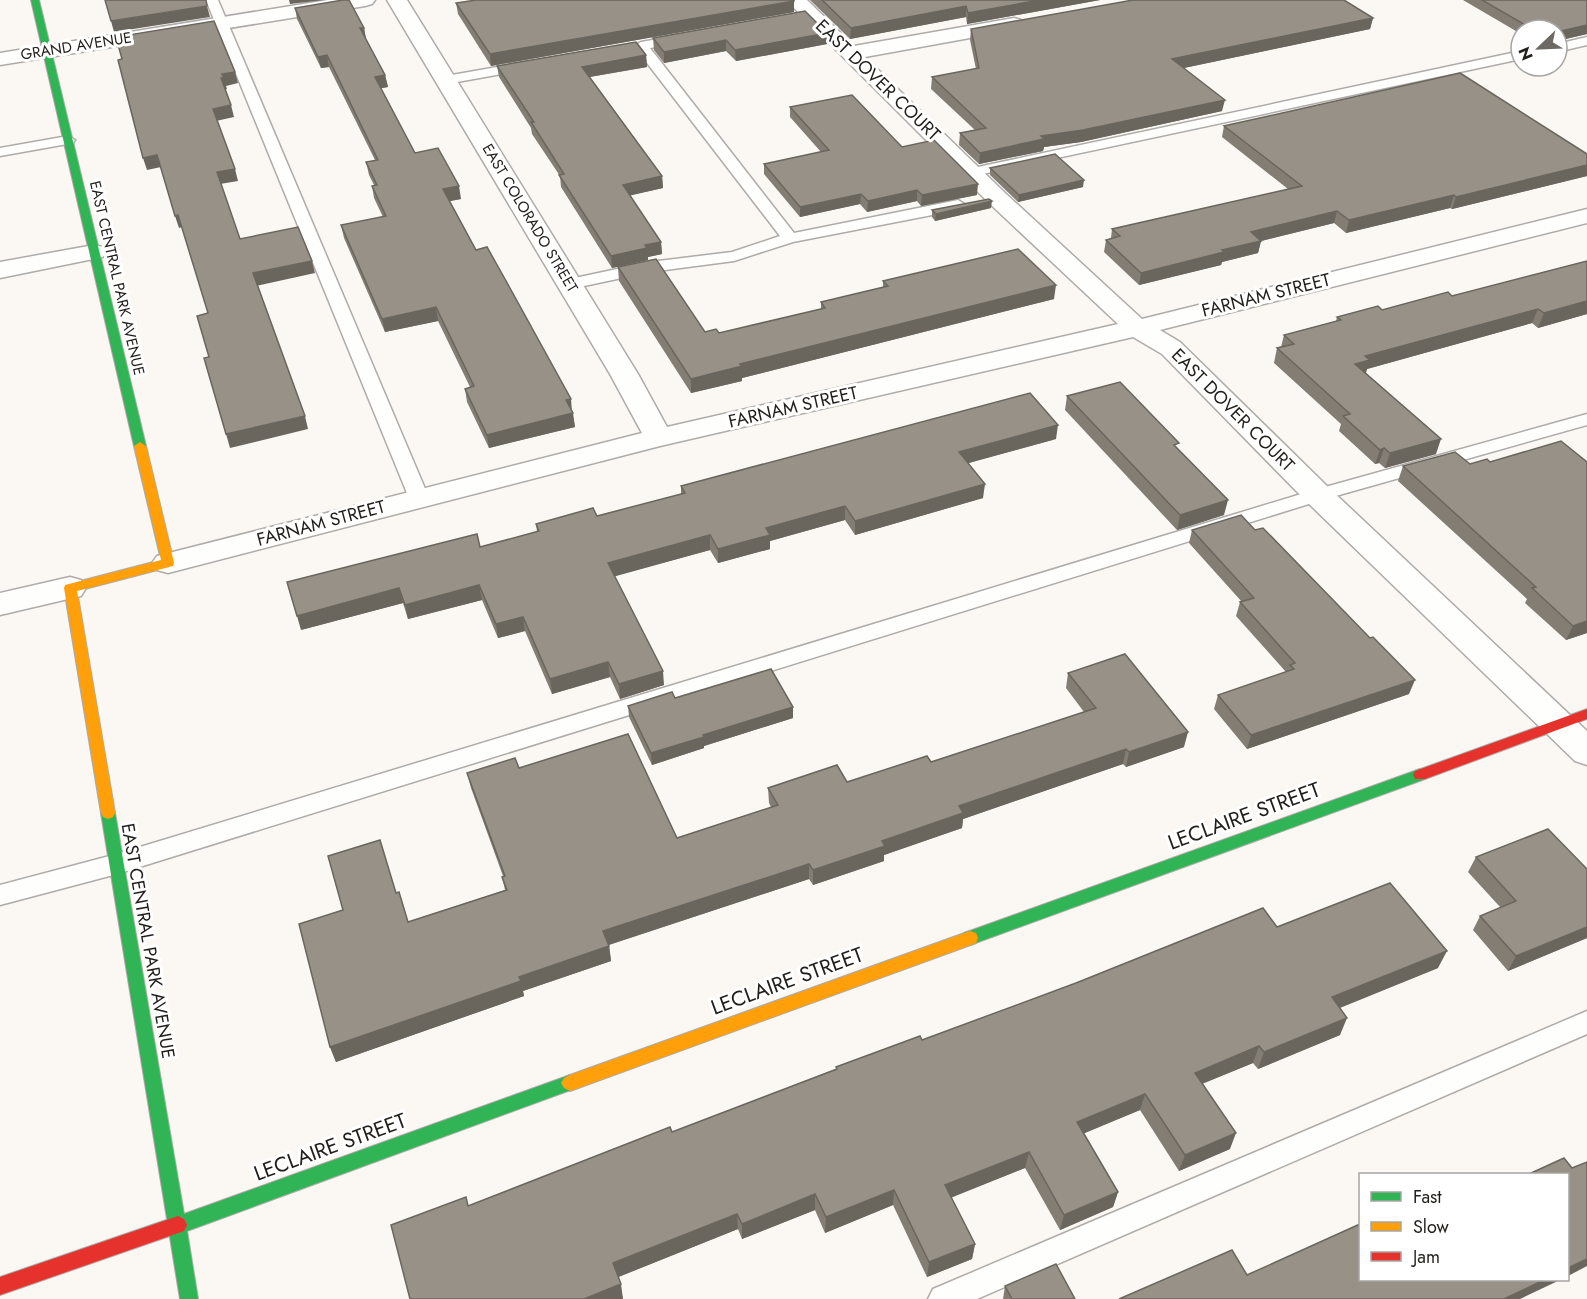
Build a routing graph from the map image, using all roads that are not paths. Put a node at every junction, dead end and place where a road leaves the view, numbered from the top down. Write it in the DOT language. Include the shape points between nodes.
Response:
graph roads {
  1 [pos="35,0"];
  2 [pos="212,0"];
  3 [pos="365,0"];
  4 [pos="397,0"];
  5 [pos="798,12"];
  6 [pos="1032,20"];
  7 [pos="222,23"];
  8 [pos="698,36"];
  9 [pos="1587,41"];
  10 [pos="1569,45"];
  11 [pos="47,51"];
  12 [pos="850,53"];
  13 [pos="1509,58"];
  14 [pos="0,59"];
  15 [pos="538,64"];
  16 [pos="446,80"];
  17 [pos="68,140"];
  18 [pos="0,152"];
  19 [pos="973,172"];
  20 [pos="997,198"];
  21 [pos="1587,216"];
  22 [pos="790,238"];
  23 [pos="94,252"];
  24 [pos="0,270"];
  25 [pos="570,284"];
  26 [pos="1137,328"];
  27 [pos="1587,418"];
  28 [pos="660,438"];
  29 [pos="1318,495"];
  30 [pos="419,498"];
  31 [pos="168,563"];
  32 [pos="70,588"];
  33 [pos="0,604"];
  34 [pos="1587,714"];
  35 [pos="1558,724"];
  36 [pos="1587,752"];
  37 [pos="117,864"];
  38 [pos="0,895"];
  39 [pos="1587,1022"];
  40 [pos="178,1225"];
  41 [pos="0,1286"];
  42 [pos="189,1299"];
  43 [pos="943,1299"];
  1 -- 11 [label="street, EAST CENTRAL PARK AVENUE"];
  2 -- 7 [label="lane"];
  3 -- 7 [label="street, GRAND AVENUE"];
  4 -- 16 [label="street, EAST COLORADO STREET"];
  5 -- 12 [label="street, EAST DOVER COURT"];
  6 -- 12 [label="street"];
  7 -- 11 [label="street, GRAND AVENUE"];
  7 -- 30 [label="lane"];
  8 -- 22 [label="lane" via="635,47"];
  9 -- 10 [label="lane"];
  11 -- 14 [label="street, GRAND AVENUE"];
  11 -- 17 [label="street, EAST CENTRAL PARK AVENUE"];
  12 -- 19 [label="street, EAST DOVER COURT"];
  13 -- 19 [label="lane"];
  15 -- 16 [label="lane"];
  16 -- 25 [label="street, EAST COLORADO STREET"];
  17 -- 18 [label="lane"];
  17 -- 23 [label="street, EAST CENTRAL PARK AVENUE"];
  19 -- 20 [label="street, EAST DOVER COURT"];
  20 -- 22 [label="lane"];
  20 -- 26 [label="street, EAST DOVER COURT"];
  21 -- 26 [label="street, FARNAM STREET"];
  22 -- 25 [label="lane" via="734,256 650,267"];
  23 -- 24 [label="street"];
  23 -- 31 [label="street, EAST CENTRAL PARK AVENUE"];
  25 -- 28 [label="street, EAST COLORADO STREET"];
  26 -- 28 [label="street, FARNAM STREET"];
  26 -- 29 [label="street, EAST DOVER COURT" via="1171,348"];
  27 -- 29 [label="lane"];
  28 -- 30 [label="street, FARNAM STREET"];
  29 -- 35 [label="street, EAST DOVER COURT"];
  29 -- 37 [label="lane"];
  30 -- 31 [label="street, FARNAM STREET"];
  31 -- 32 [label="street, FARNAM STREET"];
  32 -- 33 [label="street, FARNAM STREET"];
  32 -- 37 [label="street, EAST CENTRAL PARK AVENUE"];
  34 -- 35 [label="street, LECLAIRE STREET"];
  35 -- 36 [label="street, EAST DOVER COURT"];
  35 -- 40 [label="street, LECLAIRE STREET"];
  37 -- 38 [label="lane"];
  37 -- 40 [label="street, EAST CENTRAL PARK AVENUE"];
  39 -- 43 [label="lane"];
  40 -- 41 [label="street, LECLAIRE STREET"];
  40 -- 42 [label="street, EAST CENTRAL PARK AVENUE"];
}
